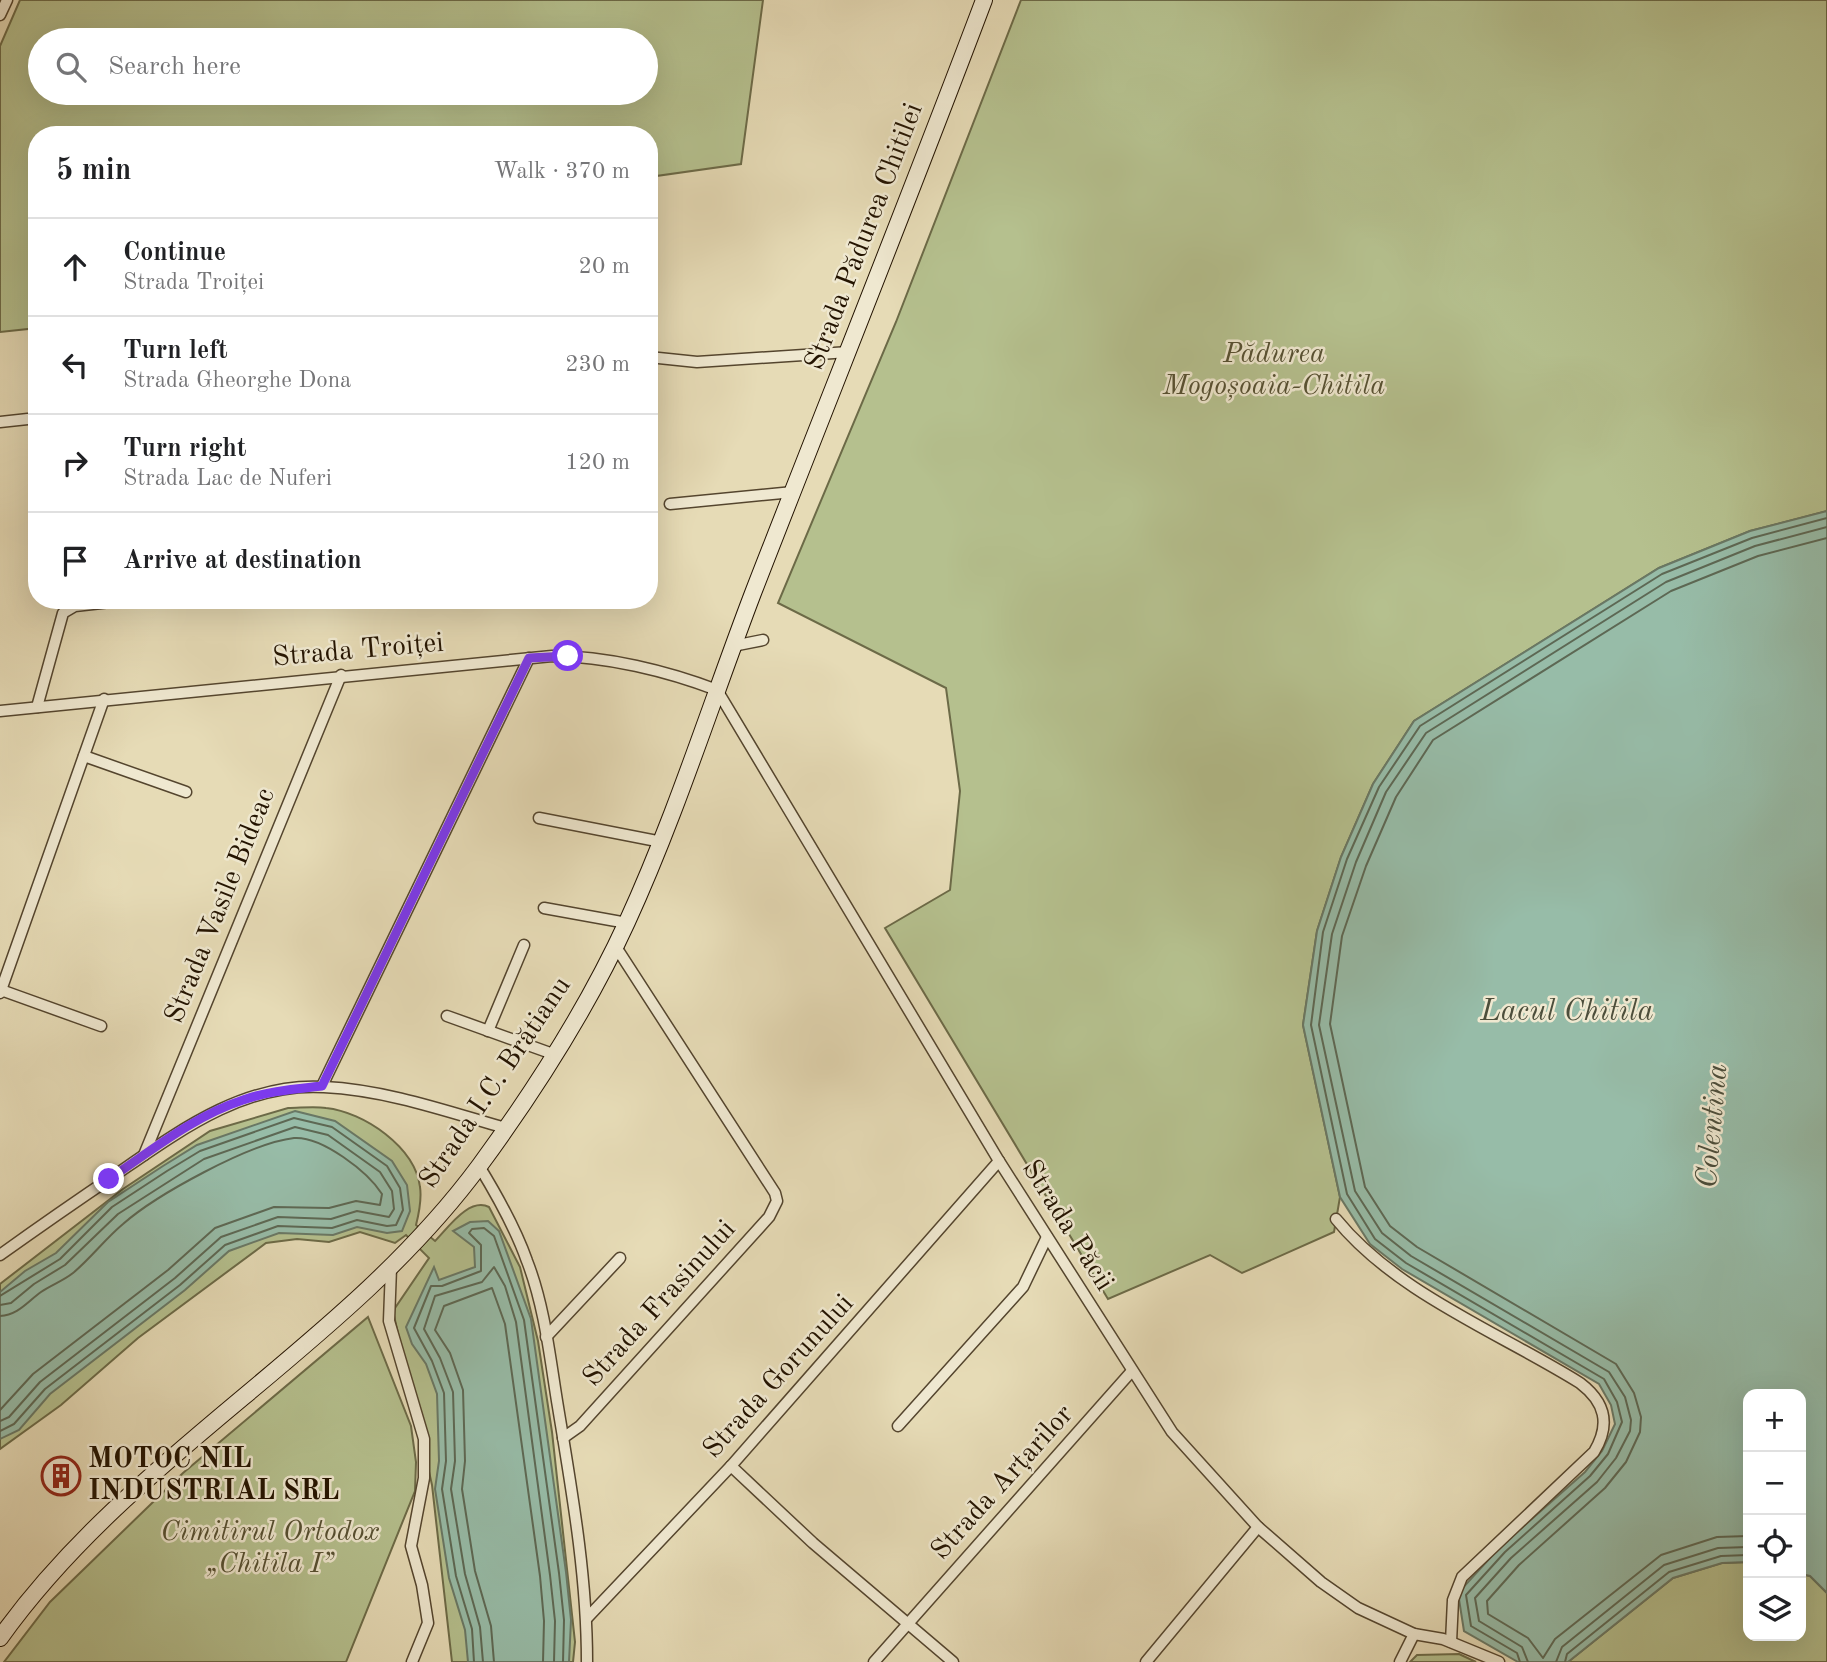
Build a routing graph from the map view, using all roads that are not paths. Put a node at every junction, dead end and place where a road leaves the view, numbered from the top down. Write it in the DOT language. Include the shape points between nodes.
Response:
graph roads {
  1 [pos="6,0"];
  2 [pos="984,0"];
  3 [pos="0,15"];
  4 [pos="849,352"];
  5 [pos="658,358"];
  6 [pos="28,419"];
  7 [pos="0,422"];
  8 [pos="793,492"];
  9 [pos="670,504"];
  10 [pos="70,609"];
  11 [pos="763,640"];
  12 [pos="733,646"];
  13 [pos="529,658"];
  14 [pos="341,676"];
  15 [pos="717,690"];
  16 [pos="104,699"];
  17 [pos="37,708"];
  18 [pos="0,711"];
  19 [pos="84,756"];
  20 [pos="186,792"];
  21 [pos="539,818"];
  22 [pos="662,842"];
  23 [pos="544,908"];
  24 [pos="627,923"];
  25 [pos="524,945"];
  26 [pos="616,947"];
  27 [pos="1,991"];
  28 [pos="447,1016"];
  29 [pos="101,1026"];
  30 [pos="488,1031"];
  31 [pos="553,1054"];
  32 [pos="322,1086"];
  33 [pos="505,1128"];
  34 [pos="144,1155"];
  35 [pos="999,1161"];
  36 [pos="479,1166"];
  37 [pos="1336,1219"];
  38 [pos="1047,1237"];
  39 [pos="0,1255"];
  40 [pos="620,1258"];
  41 [pos="391,1268"];
  42 [pos="546,1337"];
  43 [pos="1132,1372"];
  44 [pos="898,1426"];
  45 [pos="563,1438"];
  46 [pos="730,1466"];
  47 [pos="1258,1527"];
  48 [pos="587,1618"];
  49 [pos="908,1624"];
  50 [pos="1414,1634"];
  51 [pos="0,1638"];
  52 [pos="1451,1642"];
  53 [pos="412,1662"];
  54 [pos="587,1662"];
  55 [pos="874,1662"];
  56 [pos="953,1662"];
  57 [pos="1146,1662"];
  58 [pos="1400,1662"];
  59 [pos="1499,1662"];
  1 -- 3 [label="street"];
  2 -- 4 [label="main road, Strada Pădurea Chitilei"];
  4 -- 5 [label="street" via="697,362"];
  4 -- 8 [label="main road, Strada Pădurea Chitilei"];
  6 -- 7 [label="street"];
  8 -- 9 [label="street"];
  8 -- 12 [label="main road, Strada I.C. Brătianu"];
  10 -- 17 [label="street" via="63,613"];
  11 -- 12 [label="street"];
  12 -- 15 [label="main road, Strada I.C. Brătianu"];
  13 -- 14 [label="street, Strada Troiței"];
  13 -- 15 [label="street, Strada Troiței" via="568,656 604,661"];
  13 -- 32 [label="street"];
  14 -- 16 [label="street, Strada Troiței"];
  14 -- 34 [label="street, Strada Vasile Bideac"];
  15 -- 22 [label="main road, Strada I.C. Brătianu"];
  15 -- 35 [label="street, Strada Păcii"];
  16 -- 17 [label="street, Strada Troiței"];
  16 -- 19 [label="street"];
  17 -- 18 [label="street, Strada Troiței"];
  19 -- 20 [label="street"];
  19 -- 27 [label="street"];
  21 -- 22 [label="street"];
  22 -- 24 [label="main road, Strada I.C. Brătianu"];
  23 -- 24 [label="street"];
  24 -- 26 [label="main road, Strada I.C. Brătianu"];
  25 -- 30 [label="street"];
  26 -- 31 [label="main road, Strada I.C. Brătianu"];
  26 -- 45 [label="street, Strada Frasinului" via="777,1200 769,1217 580,1426"];
  27 -- 29 [label="street"];
  28 -- 30 [label="street"];
  30 -- 31 [label="street"];
  31 -- 33 [label="main road, Strada I.C. Brătianu"];
  32 -- 33 [label="street" via="405,1099"];
  32 -- 34 [label="street" via="244,1099 198,1120"];
  33 -- 36 [label="main road, Strada I.C. Brătianu"];
  34 -- 39 [label="street"];
  35 -- 38 [label="street, Strada Păcii"];
  35 -- 46 [label="street, Strada Gorunului"];
  36 -- 41 [label="main road, Strada I.C. Brătianu"];
  36 -- 42 [label="street" via="506,1211 527,1261"];
  37 -- 52 [label="street" via="1352,1239 1405,1282 1580,1383 1592,1392 1605,1417 1605,1430 1594,1452 1462,1577 1453,1600"];
  38 -- 43 [label="street, Strada Păcii"];
  38 -- 44 [label="street" via="1023,1287"];
  40 -- 42 [label="street"];
  41 -- 51 [label="main road, Strada I.C. Brătianu" via="118,1507 58,1568"];
  41 -- 53 [label="street" via="389,1321 424,1439 424,1478 411,1546 428,1623"];
  42 -- 45 [label="street"];
  43 -- 47 [label="street, Strada Păcii" via="1172,1432"];
  43 -- 49 [label="street, Strada Arțarilor"];
  45 -- 48 [label="street"];
  46 -- 48 [label="street, Strada Gorunului"];
  46 -- 49 [label="street"];
  47 -- 50 [label="street, Strada Păcii" via="1339,1595"];
  47 -- 57 [label="street"];
  48 -- 54 [label="street"];
  49 -- 55 [label="street, Strada Arțarilor"];
  49 -- 56 [label="street"];
  50 -- 52 [label="street, Strada Păcii"];
  50 -- 58 [label="street"];
  52 -- 59 [label="street, Strada Păcii"];
}
